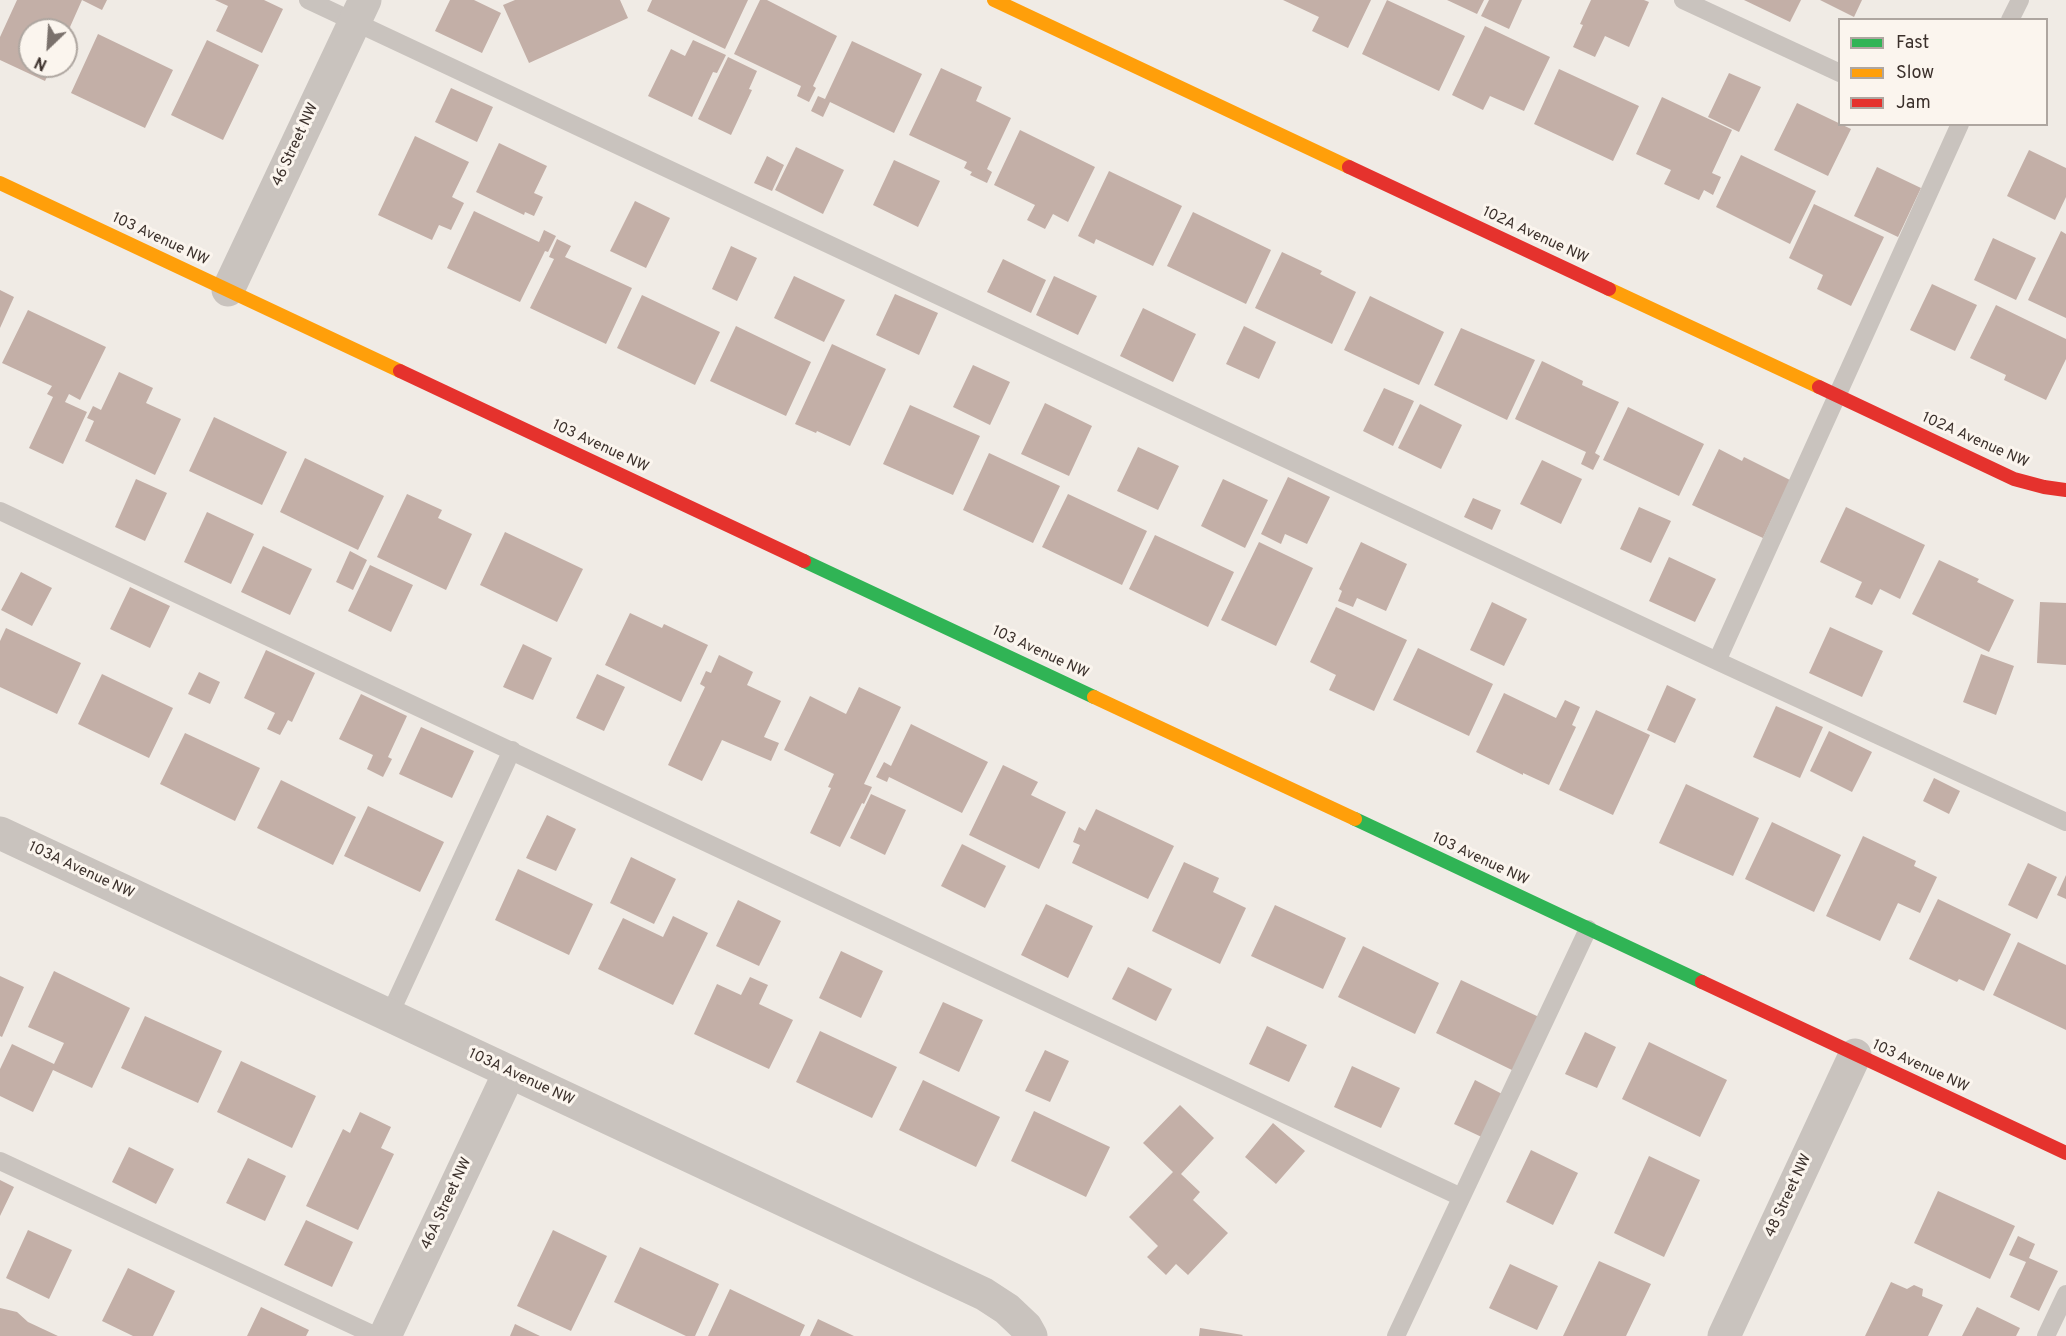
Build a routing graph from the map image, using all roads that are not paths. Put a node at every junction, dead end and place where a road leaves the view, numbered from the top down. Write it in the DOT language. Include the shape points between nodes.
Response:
graph roads {
  1 [pos="308,0"];
  2 [pos="994,0"];
  3 [pos="1683,0"];
  4 [pos="2020,0"];
  5 [pos="359,11"];
  6 [pos="2011,18"];
  7 [pos="1838,74"];
  8 [pos="1955,126"];
  9 [pos="0,183"];
  10 [pos="228,290"];
  11 [pos="1838,397"];
  12 [pos="2066,490"];
  13 [pos="0,511"];
  14 [pos="1716,661"];
  15 [pos="512,750"];
  16 [pos="2066,822"];
  17 [pos="0,833"];
  18 [pos="1588,929"];
  19 [pos="389,1016"];
  20 [pos="1855,1055"];
  21 [pos="509,1073"];
  22 [pos="2066,1153"];
  23 [pos="0,1161"];
  24 [pos="1461,1197"];
  25 [pos="2066,1294"];
  26 [pos="376,1336"];
  27 [pos="385,1336"];
  28 [pos="1031,1336"];
  29 [pos="1396,1336"];
  30 [pos="1724,1336"];
  31 [pos="2046,1336"];
  1 -- 5 [label="lane"];
  2 -- 11 [label="street, 102A Avenue NW"];
  3 -- 7 [label="lane"];
  4 -- 6 [label="lane"];
  5 -- 10 [label="street, 46 Street NW"];
  5 -- 14 [label="lane"];
  8 -- 11 [label="lane"];
  9 -- 10 [label="street, 103 Avenue NW"];
  10 -- 18 [label="street, 103 Avenue NW"];
  11 -- 12 [label="street, 102A Avenue NW" via="2014,479"];
  11 -- 14 [label="lane"];
  13 -- 15 [label="lane"];
  14 -- 16 [label="lane"];
  15 -- 19 [label="lane"];
  15 -- 24 [label="lane"];
  17 -- 19 [label="street, 103A Avenue NW"];
  18 -- 20 [label="street, 103 Avenue NW"];
  18 -- 24 [label="lane"];
  19 -- 21 [label="street, 103A Avenue NW"];
  20 -- 22 [label="street, 103 Avenue NW"];
  20 -- 30 [label="street, 48 Street NW"];
  21 -- 27 [label="street, 46A Street NW"];
  21 -- 28 [label="street, 103A Avenue NW" via="984,1294 1007,1309"];
  23 -- 26 [label="lane"];
  24 -- 29 [label="lane"];
  25 -- 31 [label="lane"];
}
